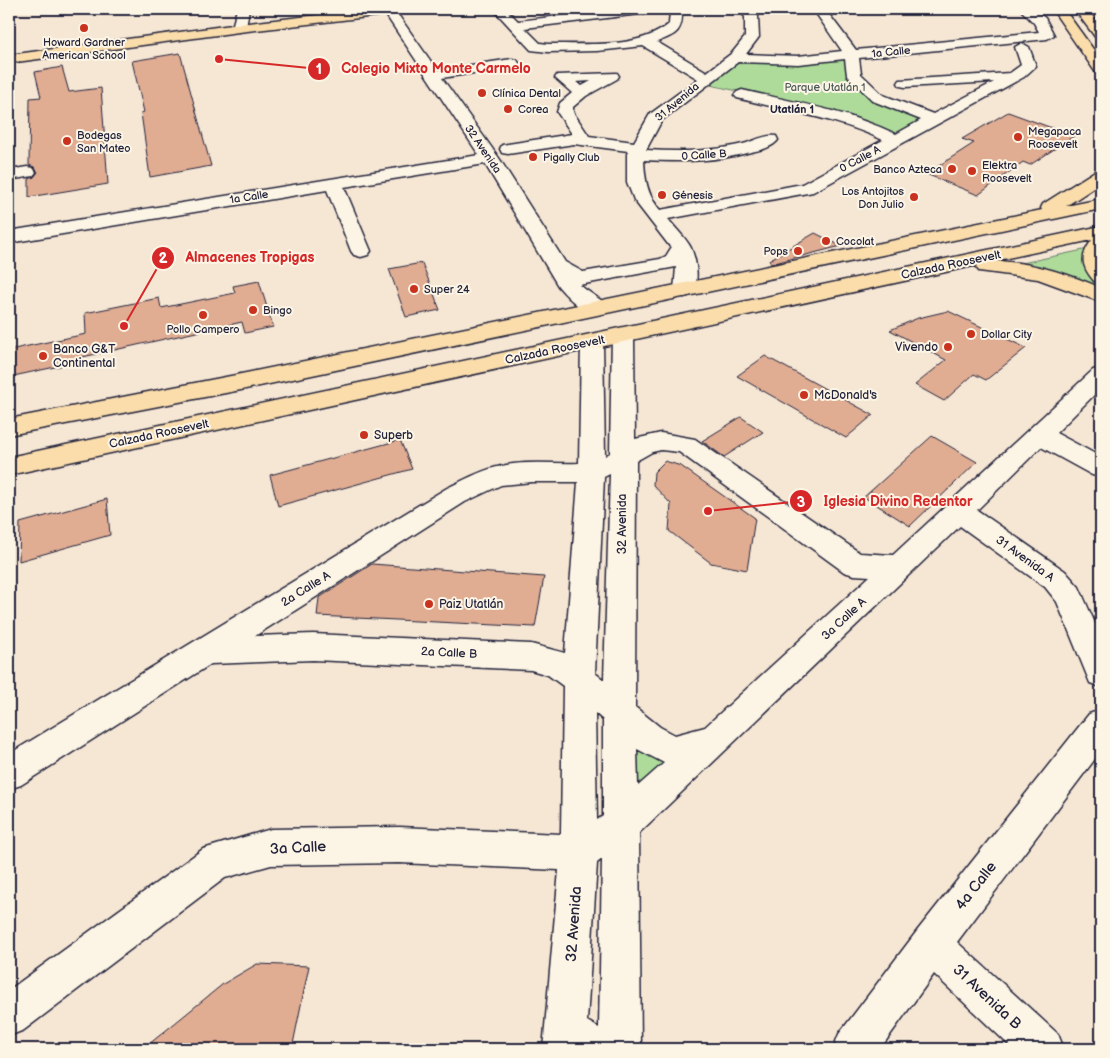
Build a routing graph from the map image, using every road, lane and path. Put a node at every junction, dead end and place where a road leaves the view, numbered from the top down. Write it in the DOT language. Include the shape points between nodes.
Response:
graph roads {
  1 [pos="243,9"];
  2 [pos="499,9"];
  3 [pos="648,9"];
  4 [pos="676,9"];
  5 [pos="744,9"];
  6 [pos="819,9"];
  7 [pos="1026,9"];
  8 [pos="1080,9"];
  9 [pos="395,10"];
  10 [pos="1058,10"];
  11 [pos="339,12"];
  12 [pos="516,25"];
  13 [pos="239,28"];
  14 [pos="1101,35"];
  15 [pos="647,42"];
  16 [pos="1022,47"];
  17 [pos="852,55"];
  18 [pos="735,58"];
  19 [pos="9,59"];
  20 [pos="512,63"];
  21 [pos="1101,70"];
  22 [pos="1019,74"];
  23 [pos="433,75"];
  24 [pos="706,78"];
  25 [pos="940,82"];
  26 [pos="580,94"];
  27 [pos="742,95"];
  28 [pos="934,120"];
  29 [pos="584,140"];
  30 [pos="770,140"];
  31 [pos="896,140"];
  32 [pos="508,149"];
  33 [pos="636,151"];
  34 [pos="490,158"];
  35 [pos="27,172"];
  36 [pos="9,175"];
  37 [pos="1101,175"];
  38 [pos="334,184"];
  39 [pos="1101,204"];
  40 [pos="656,216"];
  41 [pos="1034,218"];
  42 [pos="1101,232"];
  43 [pos="9,237"];
  44 [pos="1101,241"];
  45 [pos="681,248"];
  46 [pos="361,252"];
  47 [pos="557,266"];
  48 [pos="917,272"];
  49 [pos="1101,278"];
  50 [pos="684,290"];
  51 [pos="1101,296"];
  52 [pos="597,308"];
  53 [pos="623,335"];
  54 [pos="592,342"];
  55 [pos="1098,380"];
  56 [pos="9,427"];
  57 [pos="1040,435"];
  58 [pos="622,459"];
  59 [pos="9,466"];
  60 [pos="1101,468"];
  61 [pos="591,471"];
  62 [pos="959,512"];
  63 [pos="854,564"];
  64 [pos="899,567"];
  65 [pos="310,586"];
  66 [pos="867,597"];
  67 [pos="314,647"];
  68 [pos="203,651"];
  69 [pos="1101,673"];
  70 [pos="579,679"];
  71 [pos="618,713"];
  72 [pos="1101,725"];
  73 [pos="714,740"];
  74 [pos="9,773"];
  75 [pos="621,825"];
  76 [pos="579,853"];
  77 [pos="931,945"];
  78 [pos="9,1016"];
  79 [pos="575,1044"];
  80 [pos="620,1049"];
  81 [pos="854,1049"];
  82 [pos="1042,1049"];
  1 -- 13 [label="street"];
  2 -- 12 [label="street"];
  3 -- 12 [label="street"];
  3 -- 15 [label="street"];
  4 -- 15 [label="street" via="676,25 672,30"];
  5 -- 18 [label="street, 31 Avenida" via="750,16 752,37"];
  6 -- 17 [label="street"];
  7 -- 17 [label="street, 1a Calle" via="1040,21 1048,33 1046,36"];
  8 -- 14 [label="main road"];
  9 -- 11 [label="main road"];
  9 -- 23 [label="street, 32 Avenida"];
  10 -- 21 [label="main road"];
  11 -- 13 [label="main road"];
  12 -- 15 [label="street" via="536,47 541,48"];
  13 -- 19 [label="main road"];
  15 -- 24 [label="street"];
  16 -- 22 [label="street" via="1029,66"];
  17 -- 18 [label="street, 1a Calle" via="798,60"];
  17 -- 28 [label="street" via="854,74 878,98"];
  18 -- 24 [label="street, 31 Avenida"];
  20 -- 23 [label="street"];
  22 -- 25 [label="street"];
  22 -- 28 [label="street, 0 Calle A"];
  23 -- 34 [label="street, 32 Avenida"];
  24 -- 33 [label="street, 31 Avenida" via="656,117"];
  26 -- 29 [label="street" via="564,109"];
  27 -- 31 [label="street" via="821,112 861,124"];
  28 -- 31 [label="street, 0 Calle A"];
  29 -- 32 [label="street"];
  29 -- 33 [label="street"];
  30 -- 33 [label="street, 0 Calle B" via="729,154 706,157 678,158"];
  31 -- 40 [label="street, 0 Calle A" via="807,188"];
  33 -- 40 [label="street" via="636,182 643,200"];
  34 -- 38 [label="street, 1a Calle"];
  34 -- 47 [label="street, 32 Avenida"];
  35 -- 36 [label="street"];
  37 -- 41 [label="main road"];
  38 -- 43 [label="street, 1a Calle"];
  38 -- 46 [label="street"];
  39 -- 41 [label="main road"];
  40 -- 45 [label="street"];
  41 -- 50 [label="main road"];
  42 -- 48 [label="main road, Calzada Roosevelt"];
  44 -- 49 [label="main road" via="1092,252 1091,259"];
  45 -- 47 [label="street" via="666,264 580,279"];
  45 -- 50 [label="street" via="687,271"];
  47 -- 52 [label="street, 32 Avenida" via="575,293"];
  48 -- 51 [label="main road" via="989,267 1024,269 1052,276"];
  48 -- 53 [label="main road, Calzada Roosevelt"];
  50 -- 52 [label="main road"];
  52 -- 56 [label="main road" via="250,381"];
  53 -- 54 [label="main road, Calzada Roosevelt"];
  53 -- 58 [label="street, 32 Avenida"];
  54 -- 59 [label="main road, Calzada Roosevelt"];
  54 -- 61 [label="street, 32 Avenida"];
  55 -- 57 [label="street, 3a Calle A"];
  57 -- 60 [label="street"];
  57 -- 62 [label="street, 3a Calle A"];
  58 -- 61 [label="street, 2a Calle A"];
  58 -- 63 [label="street, 2a Calle A" via="654,441 668,440 686,445"];
  58 -- 71 [label="street, 32 Avenida"];
  61 -- 65 [label="street, 2a Calle A" via="498,476 456,495"];
  61 -- 70 [label="street, 32 Avenida"];
  62 -- 64 [label="street, 3a Calle A"];
  62 -- 69 [label="street, 31 Avenida A" via="1055,578 1069,596"];
  63 -- 64 [label="street"];
  63 -- 66 [label="street"];
  64 -- 66 [label="street, 3a Calle A"];
  65 -- 67 [label="street, 2a Calle B" via="292,601 285,621 293,639"];
  65 -- 68 [label="street, 2a Calle A"];
  66 -- 73 [label="street, 3a Calle A"];
  67 -- 68 [label="street, 2a Calle B"];
  67 -- 70 [label="street, 2a Calle B" via="531,657 556,664"];
  68 -- 74 [label="street, 2a Calle A"];
  70 -- 71 [label="street"];
  70 -- 76 [label="street, 32 Avenida"];
  71 -- 73 [label="street" via="648,738 673,751"];
  71 -- 75 [label="street, 32 Avenida"];
  72 -- 77 [label="street, 4a Calle"];
  73 -- 75 [label="street, 3a Calle A"];
  75 -- 76 [label="street, 3a Calle A"];
  75 -- 80 [label="street, 32 Avenida"];
  76 -- 78 [label="street, 3a Calle" via="382,845 271,847 216,862"];
  76 -- 79 [label="street, 32 Avenida"];
  77 -- 81 [label="street, 4a Calle"];
  77 -- 82 [label="street, 31 Avenida B"];
}
